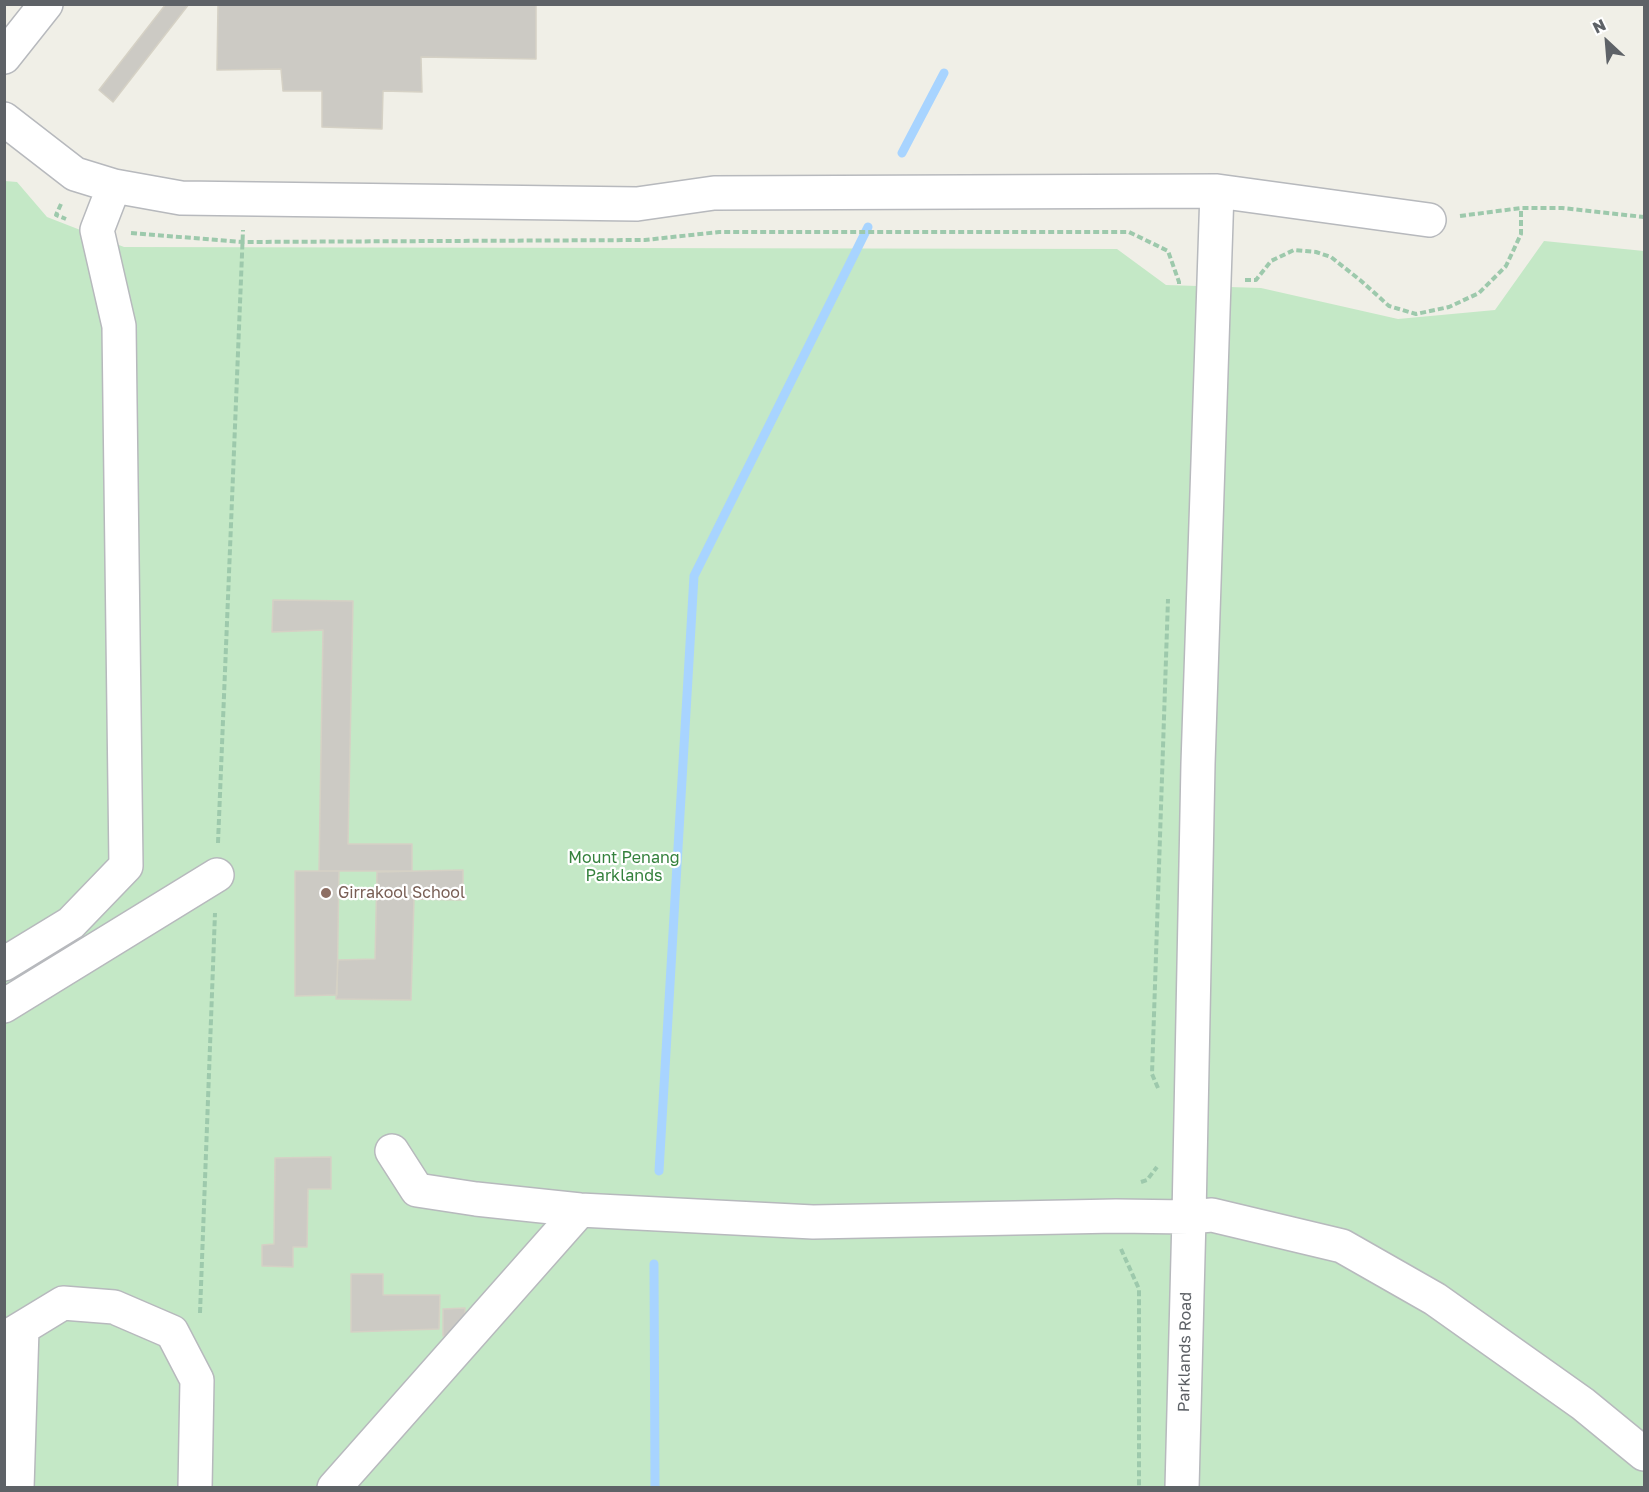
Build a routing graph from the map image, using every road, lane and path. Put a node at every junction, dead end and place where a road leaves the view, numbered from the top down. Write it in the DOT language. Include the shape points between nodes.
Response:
graph roads {
  1 [pos="45,4"];
  2 [pos="4,57"];
  3 [pos="4,119"];
  4 [pos="114,186"];
  5 [pos="1217,191"];
  6 [pos="245,199"];
  7 [pos="1521,208"];
  8 [pos="1644,217"];
  9 [pos="1429,220"];
  10 [pos="242,242"];
  11 [pos="1179,282"];
  12 [pos="1214,282"];
  13 [pos="1178,294"];
  14 [pos="1168,589"];
  15 [pos="217,875"];
  16 [pos="4,964"];
  17 [pos="4,1006"];
  18 [pos="1161,1093"];
  19 [pos="392,1151"];
  20 [pos="1162,1161"];
  21 [pos="1137,1183"];
  22 [pos="580,1210"];
  23 [pos="1116,1216"];
  24 [pos="1189,1217"];
  25 [pos="199,1323"];
  26 [pos="13,1334"];
  27 [pos="1644,1454"];
  28 [pos="17,1488"];
  29 [pos="195,1488"];
  30 [pos="334,1488"];
  31 [pos="1139,1488"];
  32 [pos="1182,1488"];
  1 -- 2 [label="street"];
  3 -- 4 [label="street" via="75,174"];
  4 -- 6 [label="street" via="181,198"];
  4 -- 16 [label="street" via="97,230 119,326 126,866 71,923"];
  5 -- 6 [label="street" via="714,193 637,204"];
  5 -- 9 [label="street"];
  5 -- 12 [label="street, Parklands Road"];
  6 -- 10 [label="path"];
  7 -- 8 [label="path"];
  7 -- 9 [label="path"];
  7 -- 12 [label="path" via="1521,234 1506,266 1479,294 1449,307 1416,314 1389,306 1331,257 1317,252 1294,250 1271,261 1256,280"];
  10 -- 11 [label="path" via="645,240 719,232 1129,232 1168,251"];
  10 -- 15 [label="path"];
  11 -- 12 [label="path"];
  11 -- 13 [label="path"];
  12 -- 24 [label="street, Parklands Road" via="1198,753"];
  14 -- 18 [label="path" via="1152,1074"];
  15 -- 17 [label="street"];
  15 -- 25 [label="path"];
  19 -- 22 [label="street" via="417,1190"];
  20 -- 21 [label="path" via="1147,1180"];
  22 -- 23 [label="street" via="813,1222"];
  22 -- 30 [label="street"];
  23 -- 24 [label="street"];
  23 -- 31 [label="path" via="1121,1250 1139,1288"];
  24 -- 27 [label="street" via="1212,1215 1342,1246 1435,1299 1583,1404"];
  24 -- 32 [label="street, Parklands Road"];
  26 -- 28 [label="street"];
  26 -- 29 [label="street" via="63,1303 114,1307 172,1332 197,1380"];
}
